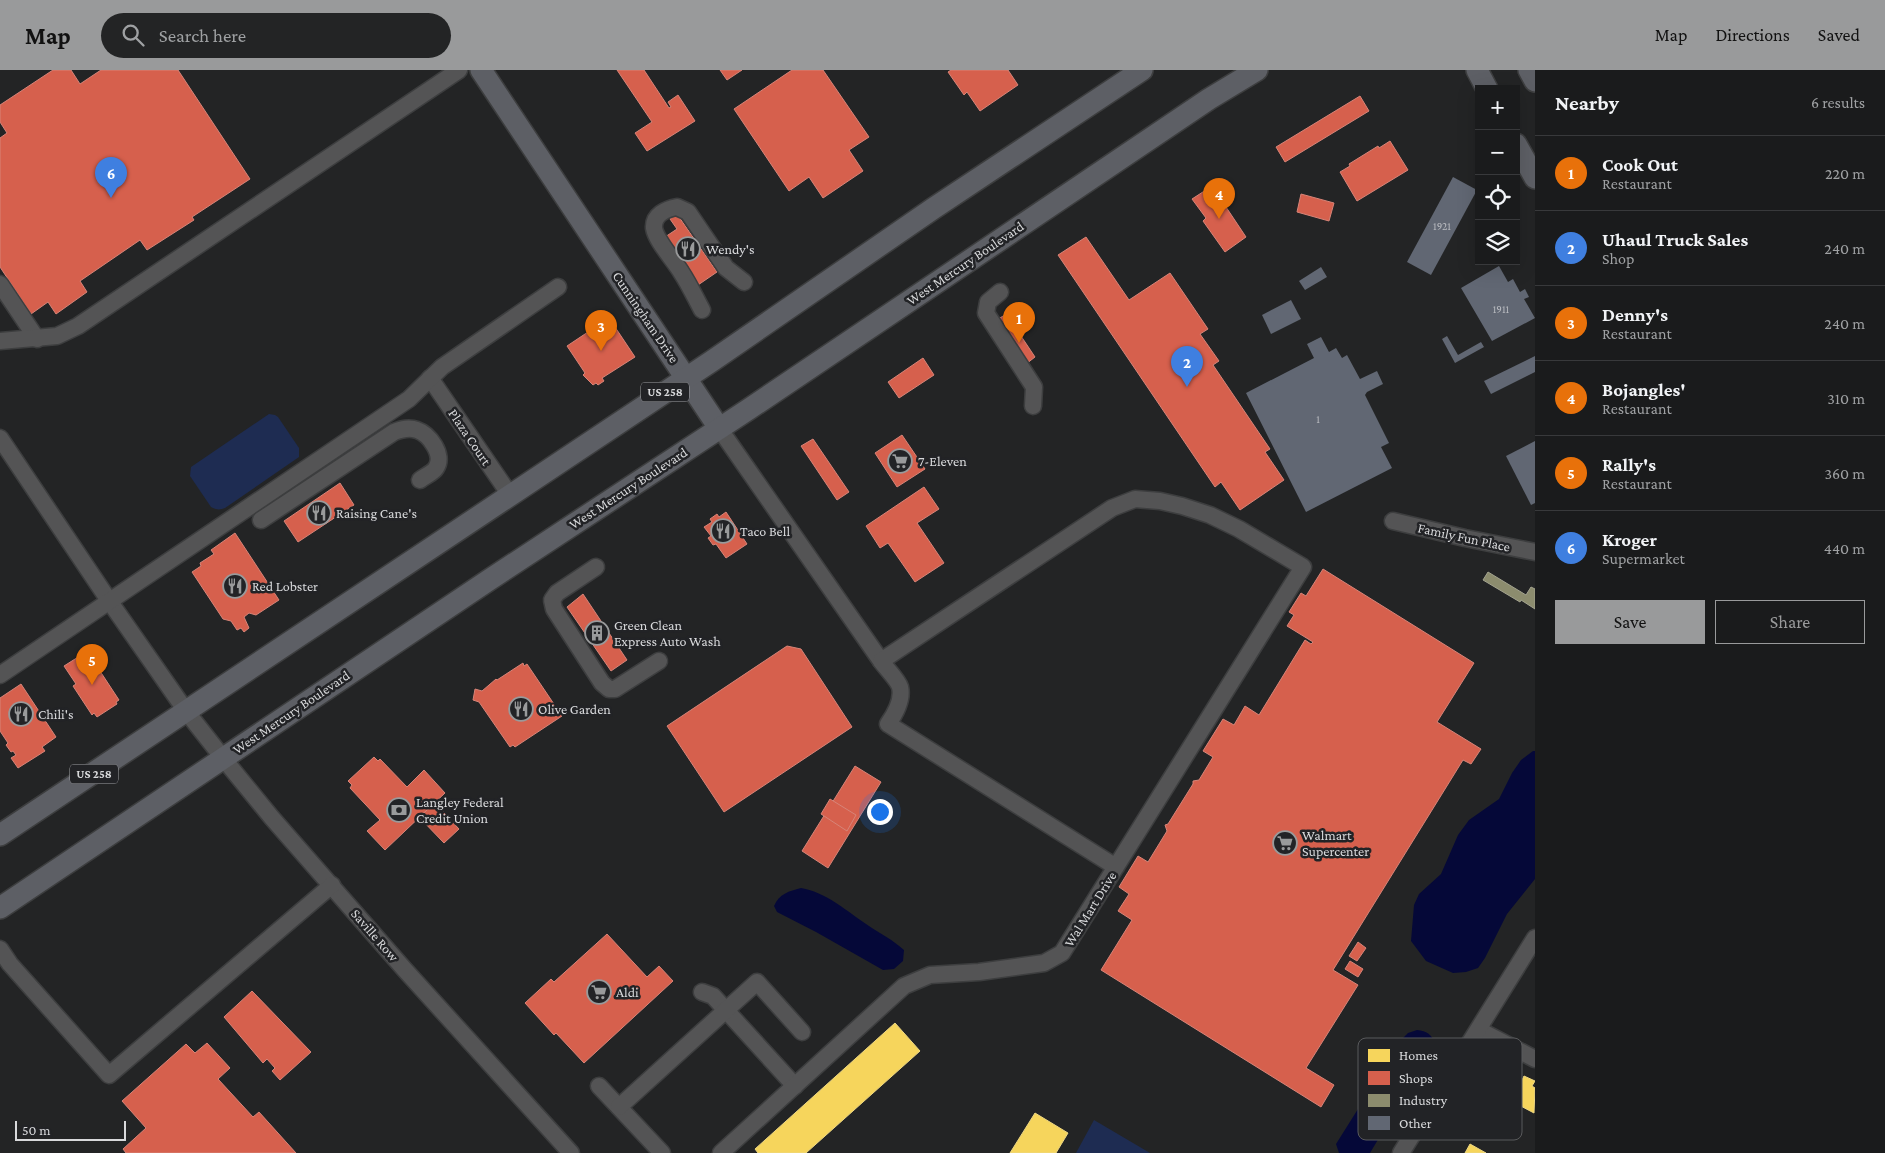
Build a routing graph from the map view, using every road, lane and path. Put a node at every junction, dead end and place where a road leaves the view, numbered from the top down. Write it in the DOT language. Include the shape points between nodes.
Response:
graph roads {
  1 [pos="459,70"];
  2 [pos="481,70"];
  3 [pos="1142,70"];
  4 [pos="1257,70"];
  5 [pos="1477,70"];
  6 [pos="1529,70"];
  7 [pos="1535,81"];
  8 [pos="1485,85"];
  9 [pos="1520,151"];
  10 [pos="1535,178"];
  11 [pos="744,282"];
  12 [pos="0,284"];
  13 [pos="558,287"];
  14 [pos="1000,292"];
  15 [pos="702,310"];
  16 [pos="37,339"];
  17 [pos="0,342"];
  18 [pos="430,378"];
  19 [pos="686,378"];
  20 [pos="1033,406"];
  21 [pos="719,428"];
  22 [pos="0,438"];
  23 [pos="420,480"];
  24 [pos="510,495"];
  25 [pos="261,520"];
  26 [pos="1393,521"];
  27 [pos="1535,552"];
  28 [pos="596,567"];
  29 [pos="110,602"];
  30 [pos="659,661"];
  31 [pos="881,661"];
  32 [pos="0,675"];
  33 [pos="186,711"];
  34 [pos="223,758"];
  35 [pos="0,835"];
  36 [pos="1116,867"];
  37 [pos="332,885"];
  38 [pos="0,908"];
  39 [pos="1535,938"];
  40 [pos="0,949"];
  41 [pos="702,992"];
  42 [pos="726,1010"];
  43 [pos="1479,1030"];
  44 [pos="802,1032"];
  45 [pos="1474,1038"];
  46 [pos="1494,1038"];
  47 [pos="1522,1052"];
  48 [pos="1535,1059"];
  49 [pos="599,1086"];
  50 [pos="795,1086"];
  51 [pos="619,1107"];
  52 [pos="1409,1140"];
  53 [pos="572,1153"];
  54 [pos="662,1153"];
  55 [pos="721,1153"];
  56 [pos="1401,1153"];
  1 -- 16 [label="street" via="78,326 57,336"];
  2 -- 19 [label="main road, Cunningham Drive"];
  3 -- 19 [label="main road, US 258"];
  4 -- 21 [label="main road, West Mercury Boulevard"];
  5 -- 8 [label="main road"];
  6 -- 7 [label="main road"];
  9 -- 10 [label="main road"];
  11 -- 15 [label="street" via="726,268 688,212 677,207 663,211 655,222 656,233"];
  12 -- 16 [label="street"];
  13 -- 18 [label="street"];
  14 -- 20 [label="street" via="988,302 986,313 1034,386"];
  16 -- 17 [label="street"];
  18 -- 24 [label="street, Plaza Court"];
  18 -- 29 [label="street" via="409,399"];
  19 -- 21 [label="main road, Cunningham Drive"];
  19 -- 24 [label="main road, US 258"];
  21 -- 31 [label="street, Cunningham Drive"];
  21 -- 34 [label="main road, West Mercury Boulevard"];
  22 -- 29 [label="street, Saville Row"];
  23 -- 25 [label="street" via="435,470 439,455 419,430 402,429"];
  24 -- 33 [label="main road, US 258"];
  26 -- 27 [label="street, Family Fun Place"];
  28 -- 30 [label="street" via="557,593 552,605 602,683 609,689 615,689"];
  29 -- 32 [label="street"];
  29 -- 33 [label="street, Saville Row"];
  31 -- 36 [label="street, Cunningham Drive" via="900,687 896,712 888,724"];
  31 -- 36 [label="street, Wal Mart Drive" via="1112,508 1135,500 1160,501 1210,515 1304,567"];
  33 -- 34 [label="street, Saville Row"];
  33 -- 35 [label="main road, US 258"];
  34 -- 37 [label="street, Saville Row"];
  34 -- 38 [label="main road, West Mercury Boulevard"];
  36 -- 50 [label="street, Wal Mart Drive" via="1062,953 1044,963 918,979 904,986"];
  37 -- 40 [label="street" via="109,1074"];
  37 -- 53 [label="street, Saville Row"];
  39 -- 43 [label="street"];
  41 -- 42 [label="street" via="713,996"];
  42 -- 44 [label="street" via="757,982"];
  42 -- 50 [label="street"];
  42 -- 51 [label="street"];
  43 -- 45 [label="street"];
  43 -- 46 [label="street"];
  47 -- 48 [label="street"];
  49 -- 51 [label="street"];
  50 -- 55 [label="street, Wal Mart Drive"];
  51 -- 54 [label="street"];
  52 -- 56 [label="street"];
}
